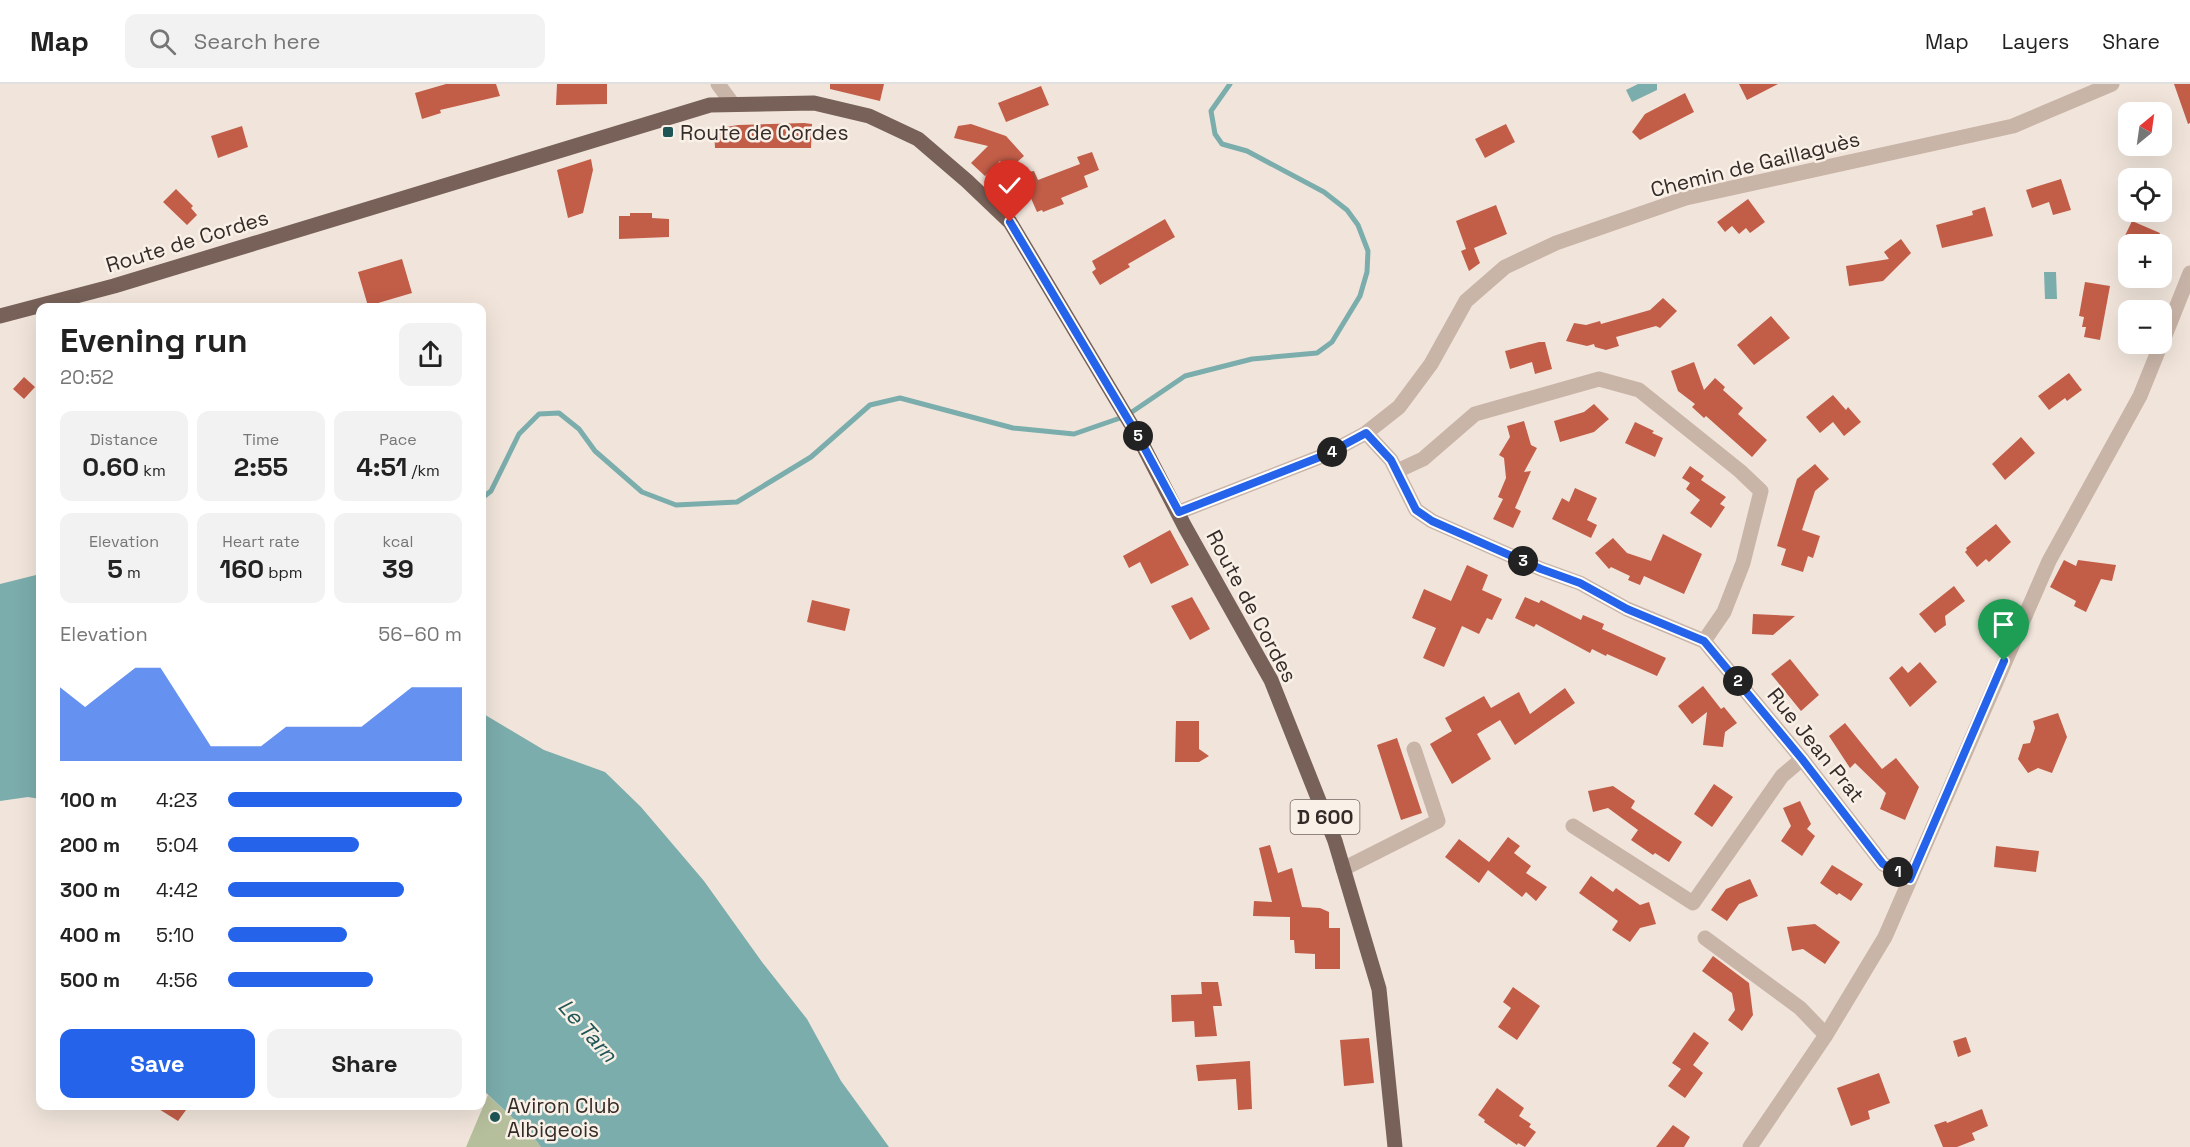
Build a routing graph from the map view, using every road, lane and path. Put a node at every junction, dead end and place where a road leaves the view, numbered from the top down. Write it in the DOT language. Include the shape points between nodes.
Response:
graph roads {
  1 [pos="718,84"];
  2 [pos="2112,84"];
  3 [pos="732,104"];
  4 [pos="2190,273"];
  5 [pos="49,303"];
  6 [pos="36,307"];
  7 [pos="0,316"];
  8 [pos="2172,316"];
  9 [pos="2157,354"];
  10 [pos="1366,433"];
  11 [pos="1397,471"];
  12 [pos="1179,512"];
  13 [pos="1704,641"];
  14 [pos="1414,749"];
  15 [pos="1802,759"];
  16 [pos="1573,826"];
  17 [pos="1343,868"];
  18 [pos="1910,879"];
  19 [pos="1705,938"];
  20 [pos="1826,1035"];
  21 [pos="1395,1147"];
  22 [pos="1750,1147"];
  1 -- 3 [label="street"];
  2 -- 10 [label="street, Chemin de Gaillaguès" via="2013,126 1686,198 1556,243 1504,267 1466,301 1431,364 1399,407"];
  3 -- 5 [label="main road, Route de Cordes / D 600" via="710,105"];
  3 -- 12 [label="main road, Route de Cordes / D 600" via="814,103 869,116 918,139 967,181 1010,222 1111,389"];
  4 -- 8 [label="street"];
  6 -- 7 [label="main road, Route de Cordes / D 600"];
  9 -- 18 [label="street" via="2140,396 2049,561"];
  10 -- 11 [label="street, Rue Jean Prat"];
  10 -- 12 [label="street, Chemin de Gaillaguès" via="1325,455"];
  11 -- 13 [label="street, Rue Jean Prat" via="1416,510 1432,521 1580,583 1627,609"];
  11 -- 13 [label="street" via="1423,459 1475,414 1599,379 1639,390 1761,491 1743,563 1724,612"];
  12 -- 17 [label="main road, Route de Cordes / D 600" via="1271,680"];
  13 -- 15 [label="street, Rue Jean Prat"];
  14 -- 17 [label="street" via="1438,821"];
  15 -- 16 [label="street" via="1782,776 1693,903"];
  15 -- 18 [label="street, Rue Jean Prat" via="1883,864"];
  17 -- 21 [label="main road, Route de Cordes / D 600" via="1379,988"];
  18 -- 20 [label="street" via="1885,937"];
  19 -- 20 [label="street" via="1800,1008"];
  20 -- 22 [label="street"];
}
